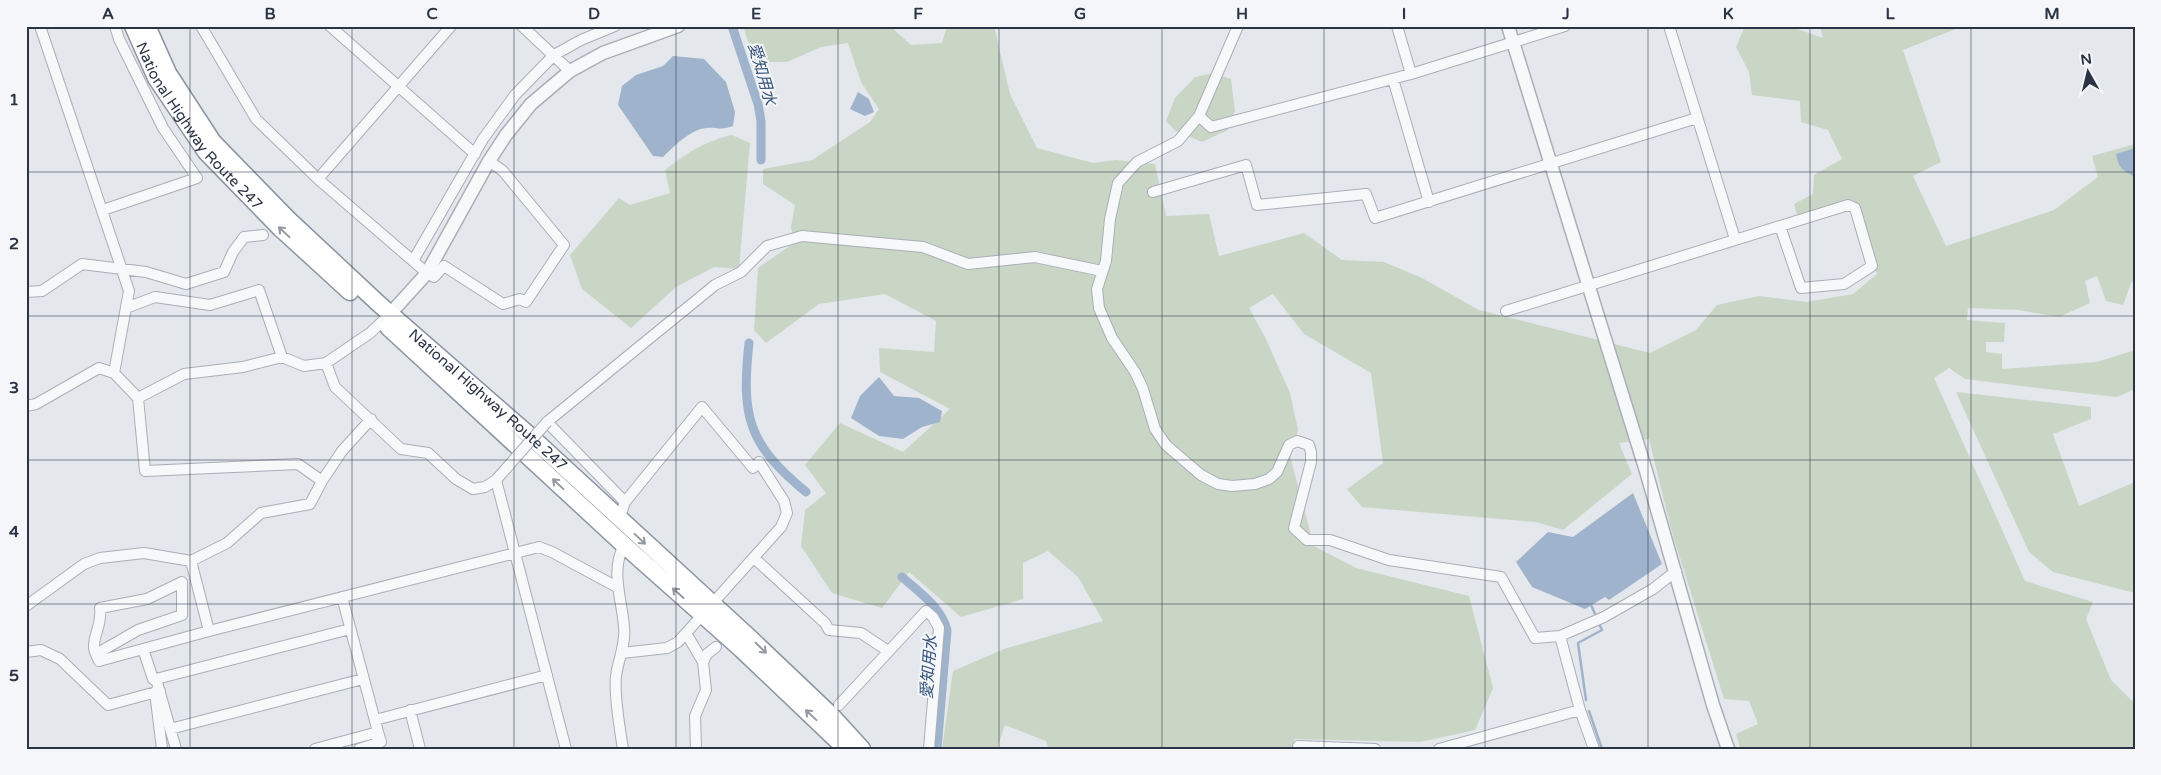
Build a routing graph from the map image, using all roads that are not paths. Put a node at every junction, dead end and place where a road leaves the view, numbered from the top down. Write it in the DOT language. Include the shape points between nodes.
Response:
graph roads {
  1 [pos="40,26"];
  2 [pos="115,26"];
  3 [pos="133,26"];
  4 [pos="147,26"];
  5 [pos="201,26"];
  6 [pos="330,26"];
  7 [pos="451,26"];
  8 [pos="522,26"];
  9 [pos="615,26"];
  10 [pos="1238,26"];
  11 [pos="1397,26"];
  12 [pos="1508,26"];
  13 [pos="1565,26"];
  14 [pos="1669,26"];
  15 [pos="674,27"];
  16 [pos="1551,28"];
  17 [pos="1513,42"];
  18 [pos="554,55"];
  19 [pos="570,71"];
  20 [pos="1411,74"];
  21 [pos="1393,79"];
  22 [pos="397,87"];
  23 [pos="1199,116"];
  24 [pos="1697,118"];
  25 [pos="475,154"];
  26 [pos="488,161"];
  27 [pos="1550,162"];
  28 [pos="318,179"];
  29 [pos="1153,192"];
  30 [pos="1429,202"];
  31 [pos="104,210"];
  32 [pos="1780,226"];
  33 [pos="263,235"];
  34 [pos="1736,239"];
  35 [pos="412,261"];
  36 [pos="124,270"];
  37 [pos="1102,271"];
  38 [pos="427,273"];
  39 [pos="1588,284"];
  40 [pos="26,292"];
  41 [pos="126,308"];
  42 [pos="1506,311"];
  43 [pos="386,318"];
  44 [pos="282,357"];
  45 [pos="326,363"];
  46 [pos="114,373"];
  47 [pos="138,398"];
  48 [pos="26,406"];
  49 [pos="371,419"];
  50 [pos="547,422"];
  51 [pos="496,480"];
  52 [pos="322,481"];
  53 [pos="626,502"];
  54 [pos="619,520"];
  55 [pos="624,545"];
  56 [pos="516,553"];
  57 [pos="754,558"];
  58 [pos="191,561"];
  59 [pos="1676,571"];
  60 [pos="617,587"];
  61 [pos="342,597"];
  62 [pos="26,606"];
  63 [pos="707,610"];
  64 [pos="350,630"];
  65 [pos="209,631"];
  66 [pos="686,633"];
  67 [pos="1560,636"];
  68 [pos="716,647"];
  69 [pos="144,649"];
  70 [pos="888,651"];
  71 [pos="26,652"];
  72 [pos="622,653"];
  73 [pos="96,654"];
  74 [pos="703,662"];
  75 [pos="547,675"];
  76 [pos="156,679"];
  77 [pos="363,679"];
  78 [pos="157,692"];
  79 [pos="839,706"];
  80 [pos="410,710"];
  81 [pos="1580,710"];
  82 [pos="375,720"];
  83 [pos="170,729"];
  84 [pos="378,732"];
  85 [pos="162,749"];
  86 [pos="176,749"];
  87 [pos="315,749"];
  88 [pos="359,749"];
  89 [pos="420,749"];
  90 [pos="566,749"];
  91 [pos="623,749"];
  92 [pos="696,749"];
  93 [pos="846,749"];
  94 [pos="862,749"];
  95 [pos="929,749"];
  96 [pos="1298,749"];
  97 [pos="1376,749"];
  98 [pos="1439,749"];
  99 [pos="1594,749"];
  100 [pos="1728,749"];
  1 -- 31 [label="street"];
  2 -- 31 [label="street" via="164,128 197,178"];
  43 -- 3 [label="highway, National Highway Route 247, one-way" via="280,228 206,152 156,78"];
  4 -- 43 [label="highway, National Highway Route 247" via="168,73 213,142"];
  5 -- 28 [label="street" via="256,119"];
  6 -- 22 [label="street"];
  7 -- 22 [label="street"];
  8 -- 18 [label="street"];
  9 -- 18 [label="street"];
  10 -- 23 [label="street"];
  11 -- 20 [label="street"];
  12 -- 17 [label="street"];
  13 -- 16 [label="street"];
  14 -- 24 [label="street"];
  15 -- 19 [label="street" via="604,53"];
  16 -- 17 [label="street"];
  17 -- 20 [label="street"];
  17 -- 27 [label="street"];
  18 -- 19 [label="street"];
  18 -- 25 [label="street" via="499,114"];
  19 -- 26 [label="street" via="531,104"];
  20 -- 21 [label="street"];
  21 -- 23 [label="street" via="1211,127"];
  21 -- 30 [label="street"];
  22 -- 25 [label="street"];
  22 -- 28 [label="street"];
  23 -- 37 [label="street" via="1178,141 1136,162 1118,183"];
  24 -- 27 [label="street"];
  24 -- 34 [label="street"];
  25 -- 35 [label="street"];
  26 -- 38 [label="street"];
  26 -- 38 [label="street" via="503,171 564,245 526,302 520,299 503,304 444,266 434,277"];
  27 -- 30 [label="street"];
  27 -- 39 [label="street"];
  28 -- 35 [label="street"];
  29 -- 30 [label="street" via="1246,164 1257,205 1366,194 1375,218"];
  31 -- 36 [label="street"];
  32 -- 32 [label="street" via="1802,288 1844,284 1872,266 1855,208 1848,205"];
  32 -- 34 [label="street"];
  33 -- 36 [label="street" via="244,237 224,272 186,284 146,272"];
  34 -- 39 [label="street"];
  35 -- 38 [label="street"];
  36 -- 40 [label="street" via="82,264 42,291"];
  36 -- 41 [label="street" via="129,291"];
  37 -- 50 [label="street" via="1035,257 968,264 923,247 802,236 767,246 741,272 715,285"];
  37 -- 67 [label="street" via="1097,289 1102,317 1135,372 1155,429 1166,445 1201,475 1218,484 1255,484 1277,472 1289,445 1297,441 1309,445 1311,462 1294,528 1299,534 1307,540 1330,540 1389,560 1501,578 1535,638"];
  38 -- 43 [label="street"];
  39 -- 42 [label="street"];
  39 -- 59 [label="street"];
  41 -- 44 [label="street" via="155,297 210,305 259,290"];
  41 -- 46 [label="street"];
  43 -- 45 [label="street"];
  43 -- 54 [label="highway, National Highway Route 247" via="528,434"];
  55 -- 43 [label="highway, National Highway Route 247, one-way"];
  44 -- 45 [label="street" via="304,366"];
  44 -- 47 [label="street" via="243,367 184,374"];
  45 -- 49 [label="street" via="335,387"];
  46 -- 47 [label="street"];
  46 -- 48 [label="street" via="99,368 36,404"];
  47 -- 52 [label="street" via="145,471 298,464"];
  49 -- 51 [label="street" via="401,449 428,453 456,479 473,489 485,487"];
  49 -- 52 [label="street" via="342,451"];
  50 -- 51 [label="street, bridge"];
  50 -- 53 [label="street"];
  51 -- 56 [label="street"];
  52 -- 58 [label="street" via="310,504 261,513 227,543"];
  53 -- 54 [label="street"];
  53 -- 57 [label="street" via="702,407 753,468 759,462 784,501 786,513 781,527"];
  54 -- 63 [label="highway, National Highway Route 247, one-way"];
  55 -- 60 [label="street" via="618,556"];
  63 -- 55 [label="highway, National Highway Route 247, one-way"];
  56 -- 60 [label="street" via="539,547"];
  56 -- 61 [label="street"];
  56 -- 75 [label="street"];
  57 -- 63 [label="street"];
  57 -- 70 [label="street" via="829,630 860,633"];
  58 -- 62 [label="street" via="144,553 100,558 84,564"];
  58 -- 65 [label="street"];
  59 -- 67 [label="street" via="1653,589 1604,617"];
  59 -- 100 [label="street"];
  60 -- 72 [label="street" via="624,628"];
  61 -- 64 [label="street"];
  61 -- 65 [label="street"];
  63 -- 66 [label="street"];
  93 -- 63 [label="highway, National Highway Route 247, one-way" via="741,649"];
  63 -- 94 [label="highway, National Highway Route 247, one-way" via="818,703"];
  64 -- 76 [label="street"];
  64 -- 77 [label="street"];
  65 -- 69 [label="street"];
  66 -- 72 [label="street" via="667,648"];
  66 -- 74 [label="street"];
  67 -- 81 [label="street"];
  68 -- 74 [label="street"];
  69 -- 73 [label="street" via="99,661"];
  69 -- 76 [label="street" via="153,679"];
  70 -- 79 [label="street"];
  70 -- 95 [label="street" via="926,611 933,617 939,628 939,646"];
  71 -- 78 [label="street" via="41,650 60,659 108,705"];
  72 -- 91 [label="street" via="616,676"];
  73 -- 73 [label="street" via="93,647 101,620 100,608 147,599 182,582 182,615 138,630"];
  74 -- 92 [label="street" via="706,690 695,716"];
  75 -- 80 [label="street"];
  75 -- 90 [label="street"];
  76 -- 78 [label="street"];
  77 -- 82 [label="street"];
  77 -- 83 [label="street"];
  78 -- 83 [label="street"];
  78 -- 85 [label="street"];
  80 -- 82 [label="street"];
  80 -- 89 [label="street"];
  81 -- 98 [label="street"];
  81 -- 99 [label="street"];
  82 -- 84 [label="street"];
  83 -- 86 [label="street"];
  84 -- 87 [label="street"];
  84 -- 88 [label="street" via="381,742"];
  96 -- 97 [label="street" via="1298,746"];
}
